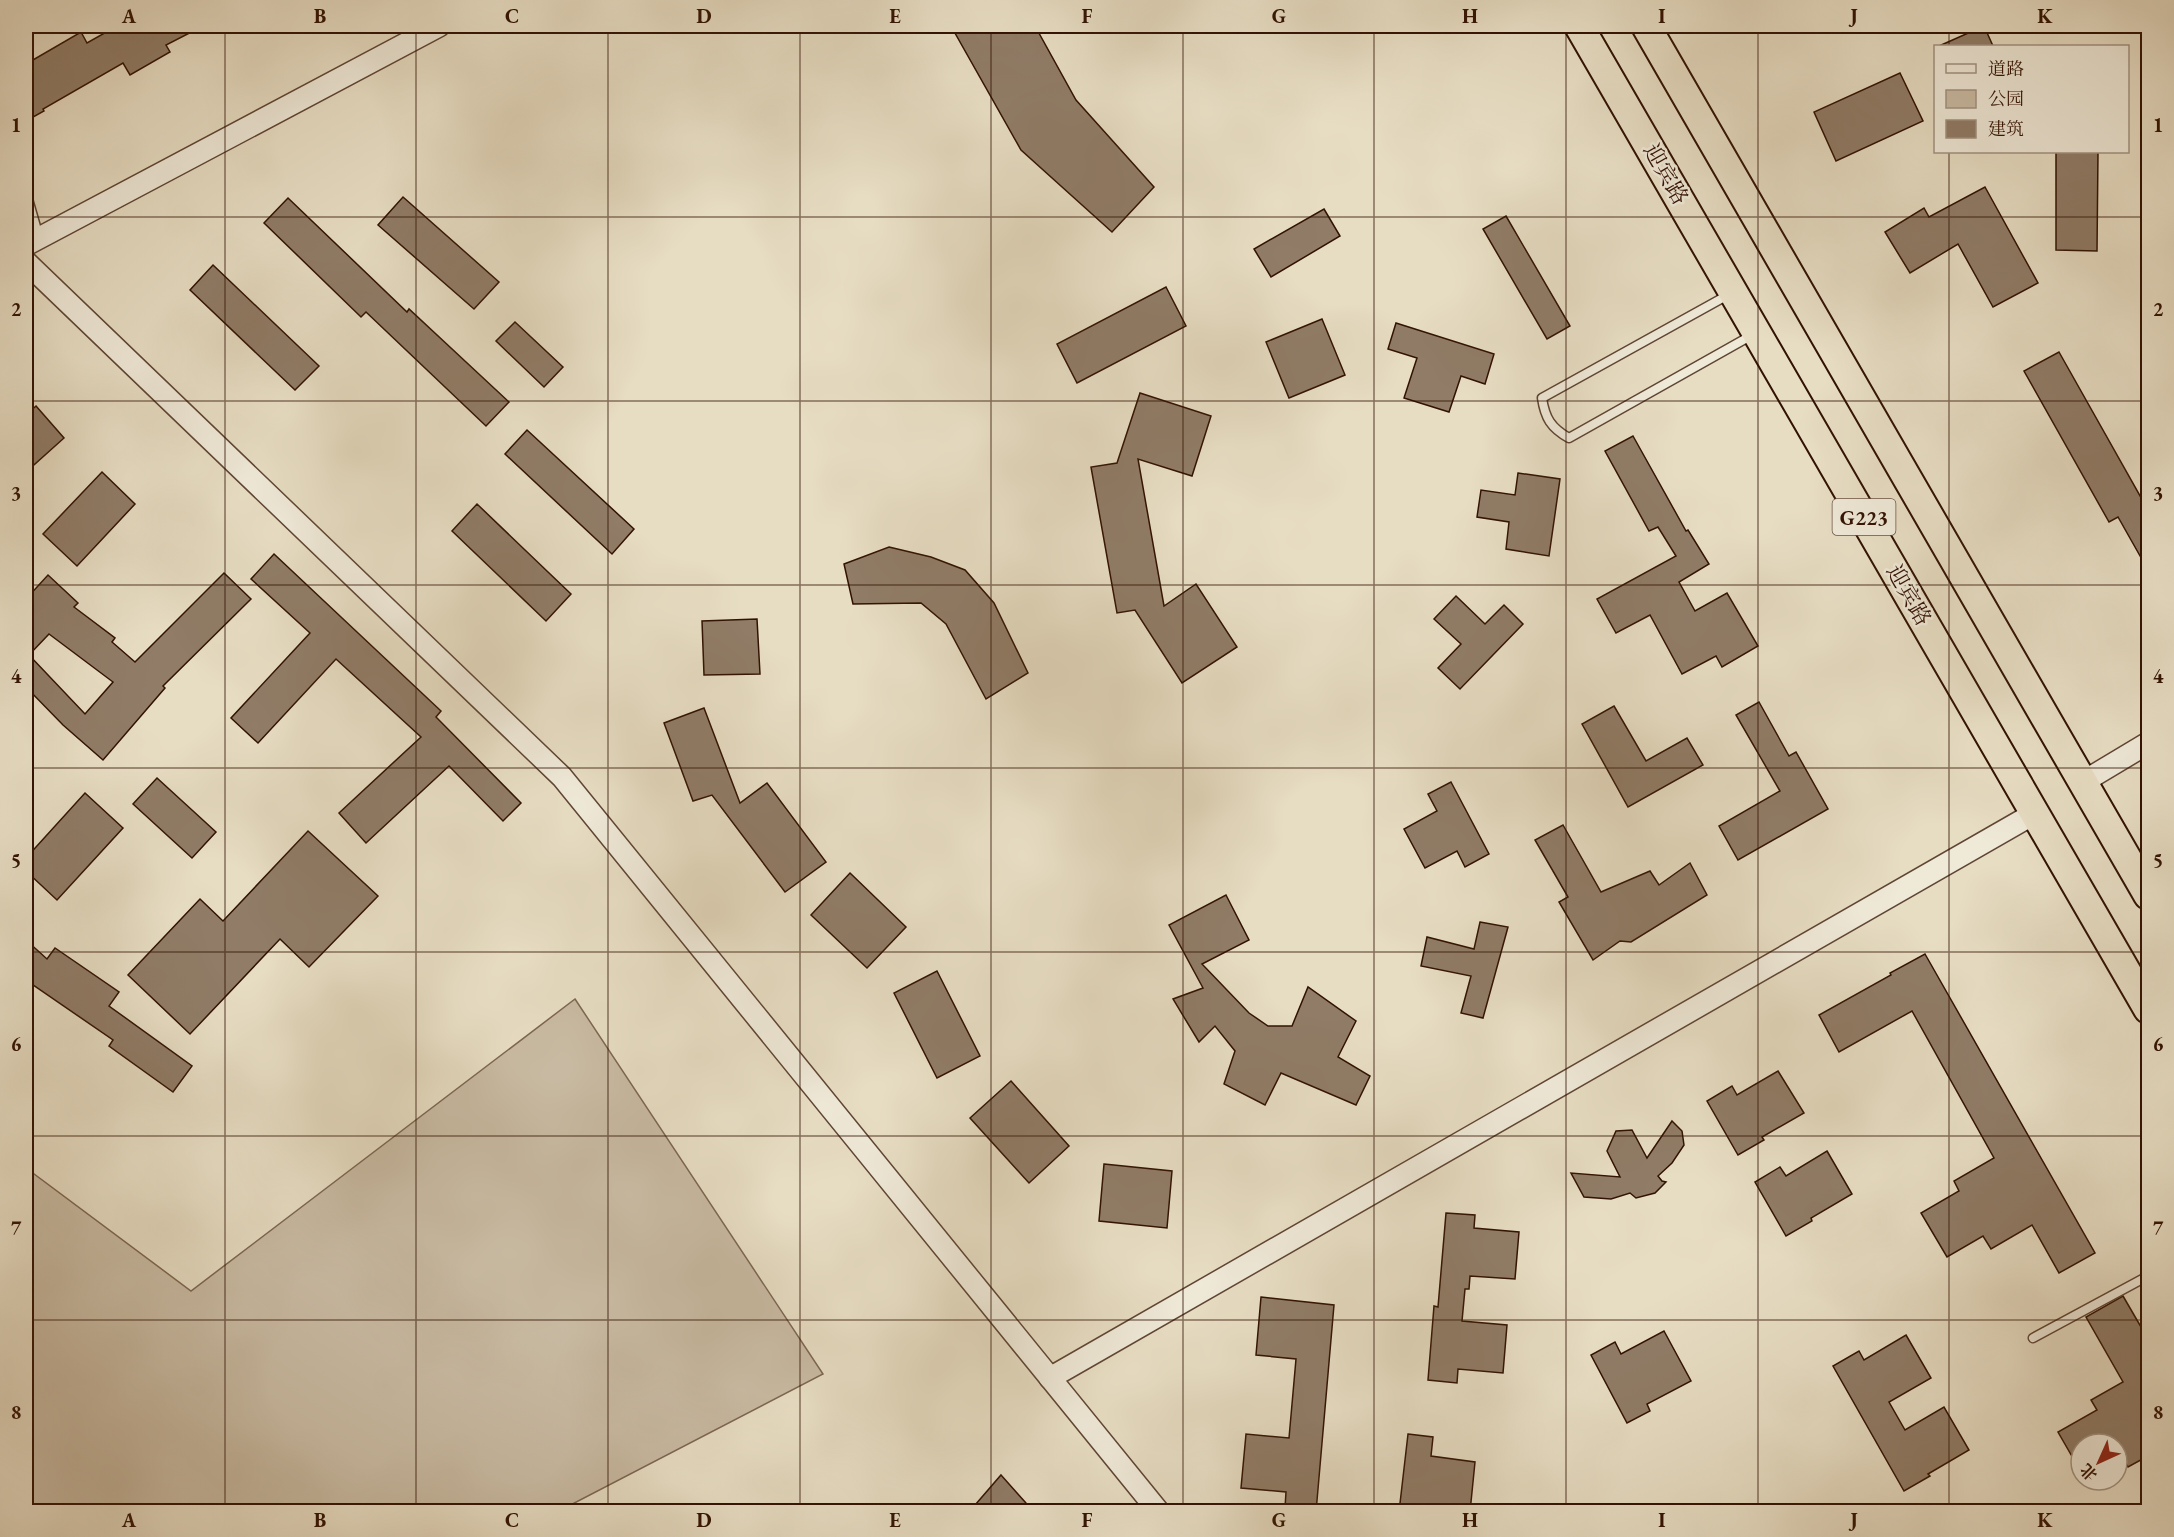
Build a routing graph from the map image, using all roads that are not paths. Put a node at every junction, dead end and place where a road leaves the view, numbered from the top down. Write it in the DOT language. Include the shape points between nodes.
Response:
graph roads {
  1 [pos="439,26"];
  2 [pos="1580,26"];
  3 [pos="1646,26"];
  4 [pos="26,192"];
  5 [pos="32,241"];
  6 [pos="26,262"];
  7 [pos="1734,292"];
  8 [pos="1757,332"];
  9 [pos="2148,743"];
  10 [pos="2083,782"];
  11 [pos="2035,813"];
  12 [pos="2148,895"];
  13 [pos="2148,1009"];
  14 [pos="2148,1276"];
  15 [pos="2033,1338"];
  16 [pos="1050,1378"];
  17 [pos="1159,1512"];
  1 -- 5 [label="street"];
  2 -- 7 [label="highway, 迎宾路 / G223"];
  3 -- 10 [label="highway, G223"];
  4 -- 5 [label="lane"];
  6 -- 16 [label="street" via="562,777"];
  7 -- 8 [label="highway, 迎宾路 / G223"];
  7 -- 8 [label="lane" via="1542,398 1545,417 1556,431 1569,438"];
  8 -- 11 [label="highway, 迎宾路 / G223"];
  9 -- 10 [label="street"];
  10 -- 12 [label="highway, G223"];
  11 -- 13 [label="highway, 迎宾路 / G223"];
  11 -- 16 [label="street"];
  14 -- 15 [label="lane"];
  16 -- 17 [label="street"];
}
